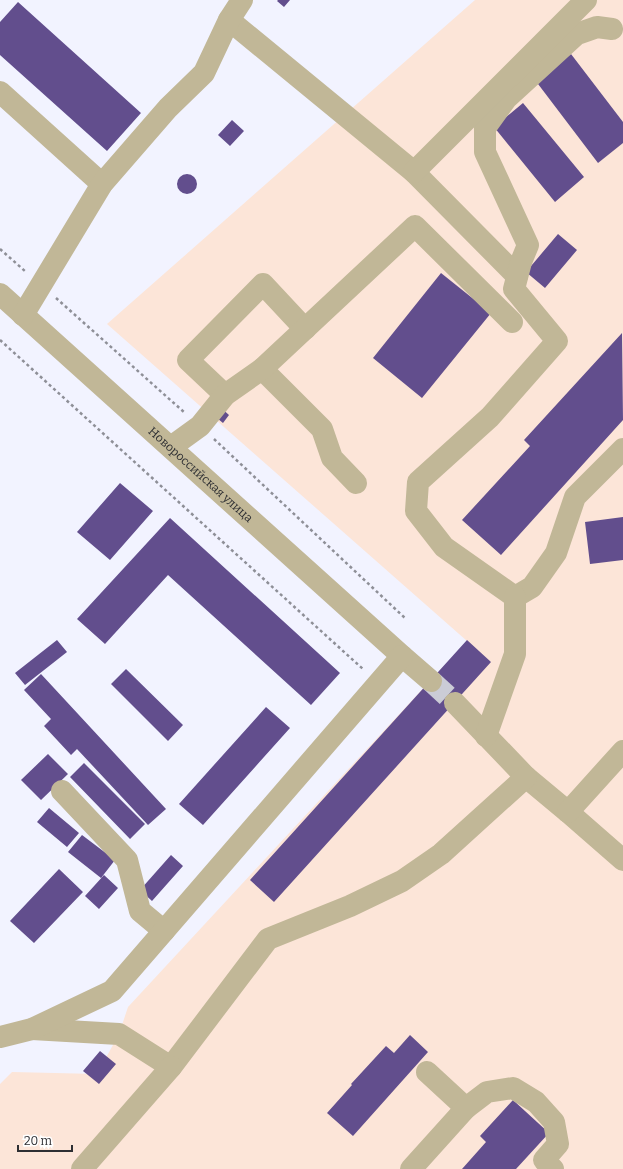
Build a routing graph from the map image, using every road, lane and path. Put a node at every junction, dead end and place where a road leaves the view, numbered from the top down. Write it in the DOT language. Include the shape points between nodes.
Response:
graph roads {
  1 [pos="242,0"];
  2 [pos="586,0"];
  3 [pos="229,20"];
  4 [pos="612,30"];
  5 [pos="0,92"];
  6 [pos="414,172"];
  7 [pos="102,184"];
  8 [pos="517,276"];
  9 [pos="3,302"];
  10 [pos="23,316"];
  11 [pos="512,322"];
  12 [pos="305,329"];
  13 [pos="0,340"];
  14 [pos="262,369"];
  15 [pos="224,395"];
  16 [pos="171,447"];
  17 [pos="623,449"];
  18 [pos="356,483"];
  19 [pos="515,597"];
  20 [pos="402,656"];
  21 [pos="431,681"];
  22 [pos="379,683"];
  23 [pos="455,703"];
  24 [pos="486,736"];
  25 [pos="623,751"];
  26 [pos="526,778"];
  27 [pos="62,791"];
  28 [pos="568,812"];
  29 [pos="623,860"];
  30 [pos="164,931"];
  31 [pos="32,1029"];
  32 [pos="0,1037"];
  33 [pos="171,1067"];
  34 [pos="427,1072"];
  35 [pos="466,1108"];
  36 [pos="82,1169"];
  37 [pos="411,1169"];
  38 [pos="553,1169"];
  1 -- 3 [label="street"];
  2 -- 6 [label="street"];
  3 -- 6 [label="street"];
  3 -- 7 [label="street" via="204,73 168,108"];
  4 -- 8 [label="street" via="597,27 577,34 506,99 485,128 485,152 528,245"];
  5 -- 7 [label="street"];
  6 -- 8 [label="street"];
  7 -- 10 [label="street"];
  8 -- 19 [label="street" via="514,289 557,341 490,417 418,482 416,511 444,547"];
  9 -- 10 [label="street, Новороссийская улица"];
  10 -- 16 [label="street, Новороссийская улица"];
  11 -- 12 [label="street" via="415,226"];
  12 -- 14 [label="street"];
  12 -- 15 [label="street" via="263,284 188,360"];
  13 -- 22 [label="path"];
  14 -- 15 [label="street"];
  14 -- 18 [label="street" via="322,428 332,458"];
  15 -- 16 [label="street" via="200,426"];
  16 -- 20 [label="street, Новороссийская улица"];
  17 -- 19 [label="street" via="575,497 556,553 532,587"];
  19 -- 24 [label="street" via="515,654"];
  20 -- 21 [label="street, Новороссийская улица"];
  20 -- 22 [label="street"];
  22 -- 30 [label="street"];
  23 -- 24 [label="street"];
  24 -- 26 [label="street"];
  25 -- 28 [label="street"];
  26 -- 28 [label="street"];
  26 -- 33 [label="street" via="441,854 402,881 350,906 268,939"];
  27 -- 30 [label="street" via="127,860 140,911"];
  28 -- 29 [label="street"];
  30 -- 31 [label="street" via="112,991"];
  31 -- 32 [label="street"];
  31 -- 33 [label="street" via="119,1034"];
  33 -- 36 [label="street"];
  34 -- 35 [label="street"];
  35 -- 37 [label="street"];
  35 -- 38 [label="street" via="487,1092 513,1088 536,1102 554,1122 558,1144 544,1160"];
}
